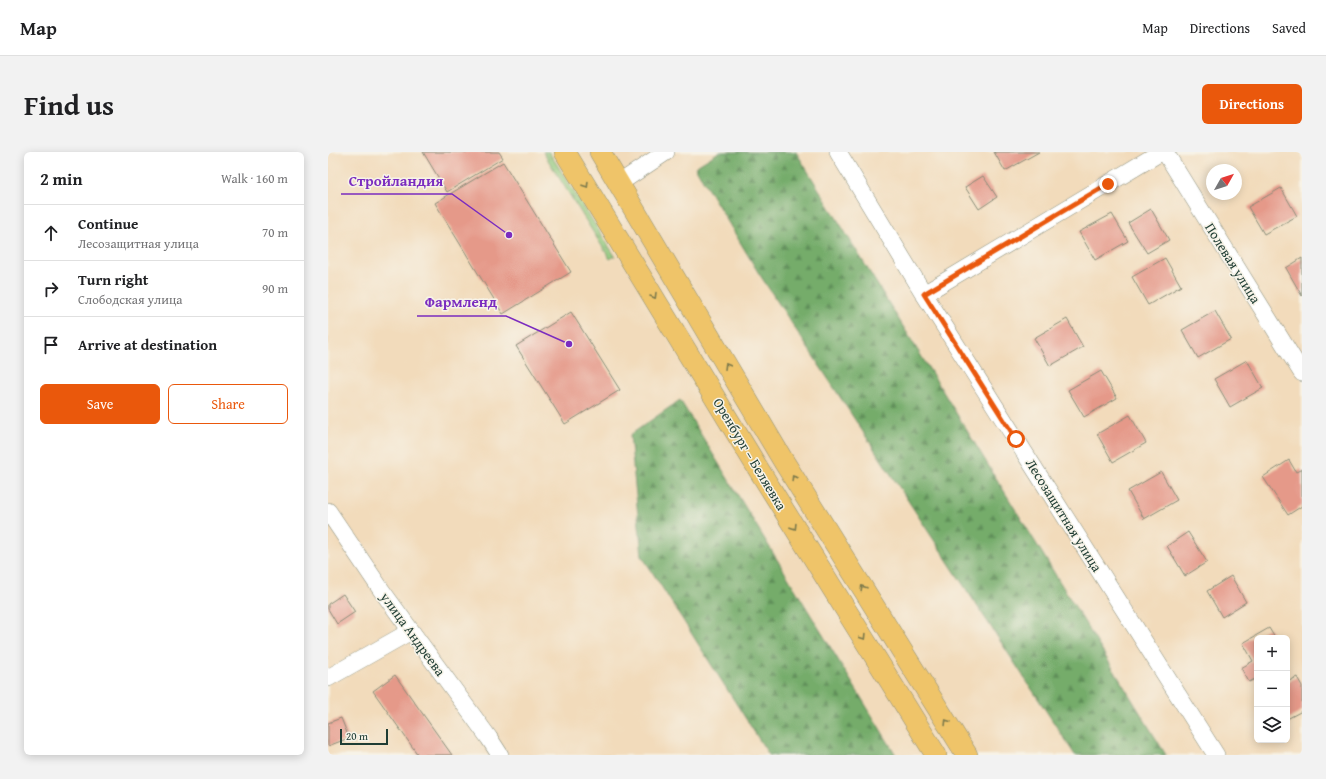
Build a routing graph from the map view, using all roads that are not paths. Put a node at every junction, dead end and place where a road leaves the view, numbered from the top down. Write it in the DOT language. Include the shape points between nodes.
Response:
graph roads {
  1 [pos="565,152"];
  2 [pos="600,152"];
  3 [pos="666,152"];
  4 [pos="838,152"];
  5 [pos="1161,152"];
  6 [pos="1165,152"];
  7 [pos="618,184"];
  8 [pos="924,294"];
  9 [pos="1302,373"];
  10 [pos="328,511"];
  11 [pos="411,631"];
  12 [pos="328,678"];
  13 [pos="500,755"];
  14 [pos="936,755"];
  15 [pos="967,755"];
  16 [pos="1216,755"];
  1 -- 14 [label="main road, Оренбург – Беляевка, one-way"];
  2 -- 7 [label="main road, Оренбург – Беляевка"];
  3 -- 7 [label="street"];
  4 -- 8 [label="street, Лесозащитная улица"];
  5 -- 8 [label="street"];
  6 -- 9 [label="street, Полевая улица"];
  15 -- 7 [label="main road, Оренбург – Беляевка, one-way" via="784,462"];
  8 -- 16 [label="street, Лесозащитная улица"];
  10 -- 11 [label="street, улица Андреева"];
  11 -- 12 [label="street"];
  11 -- 13 [label="street, улица Андреева"];
}
